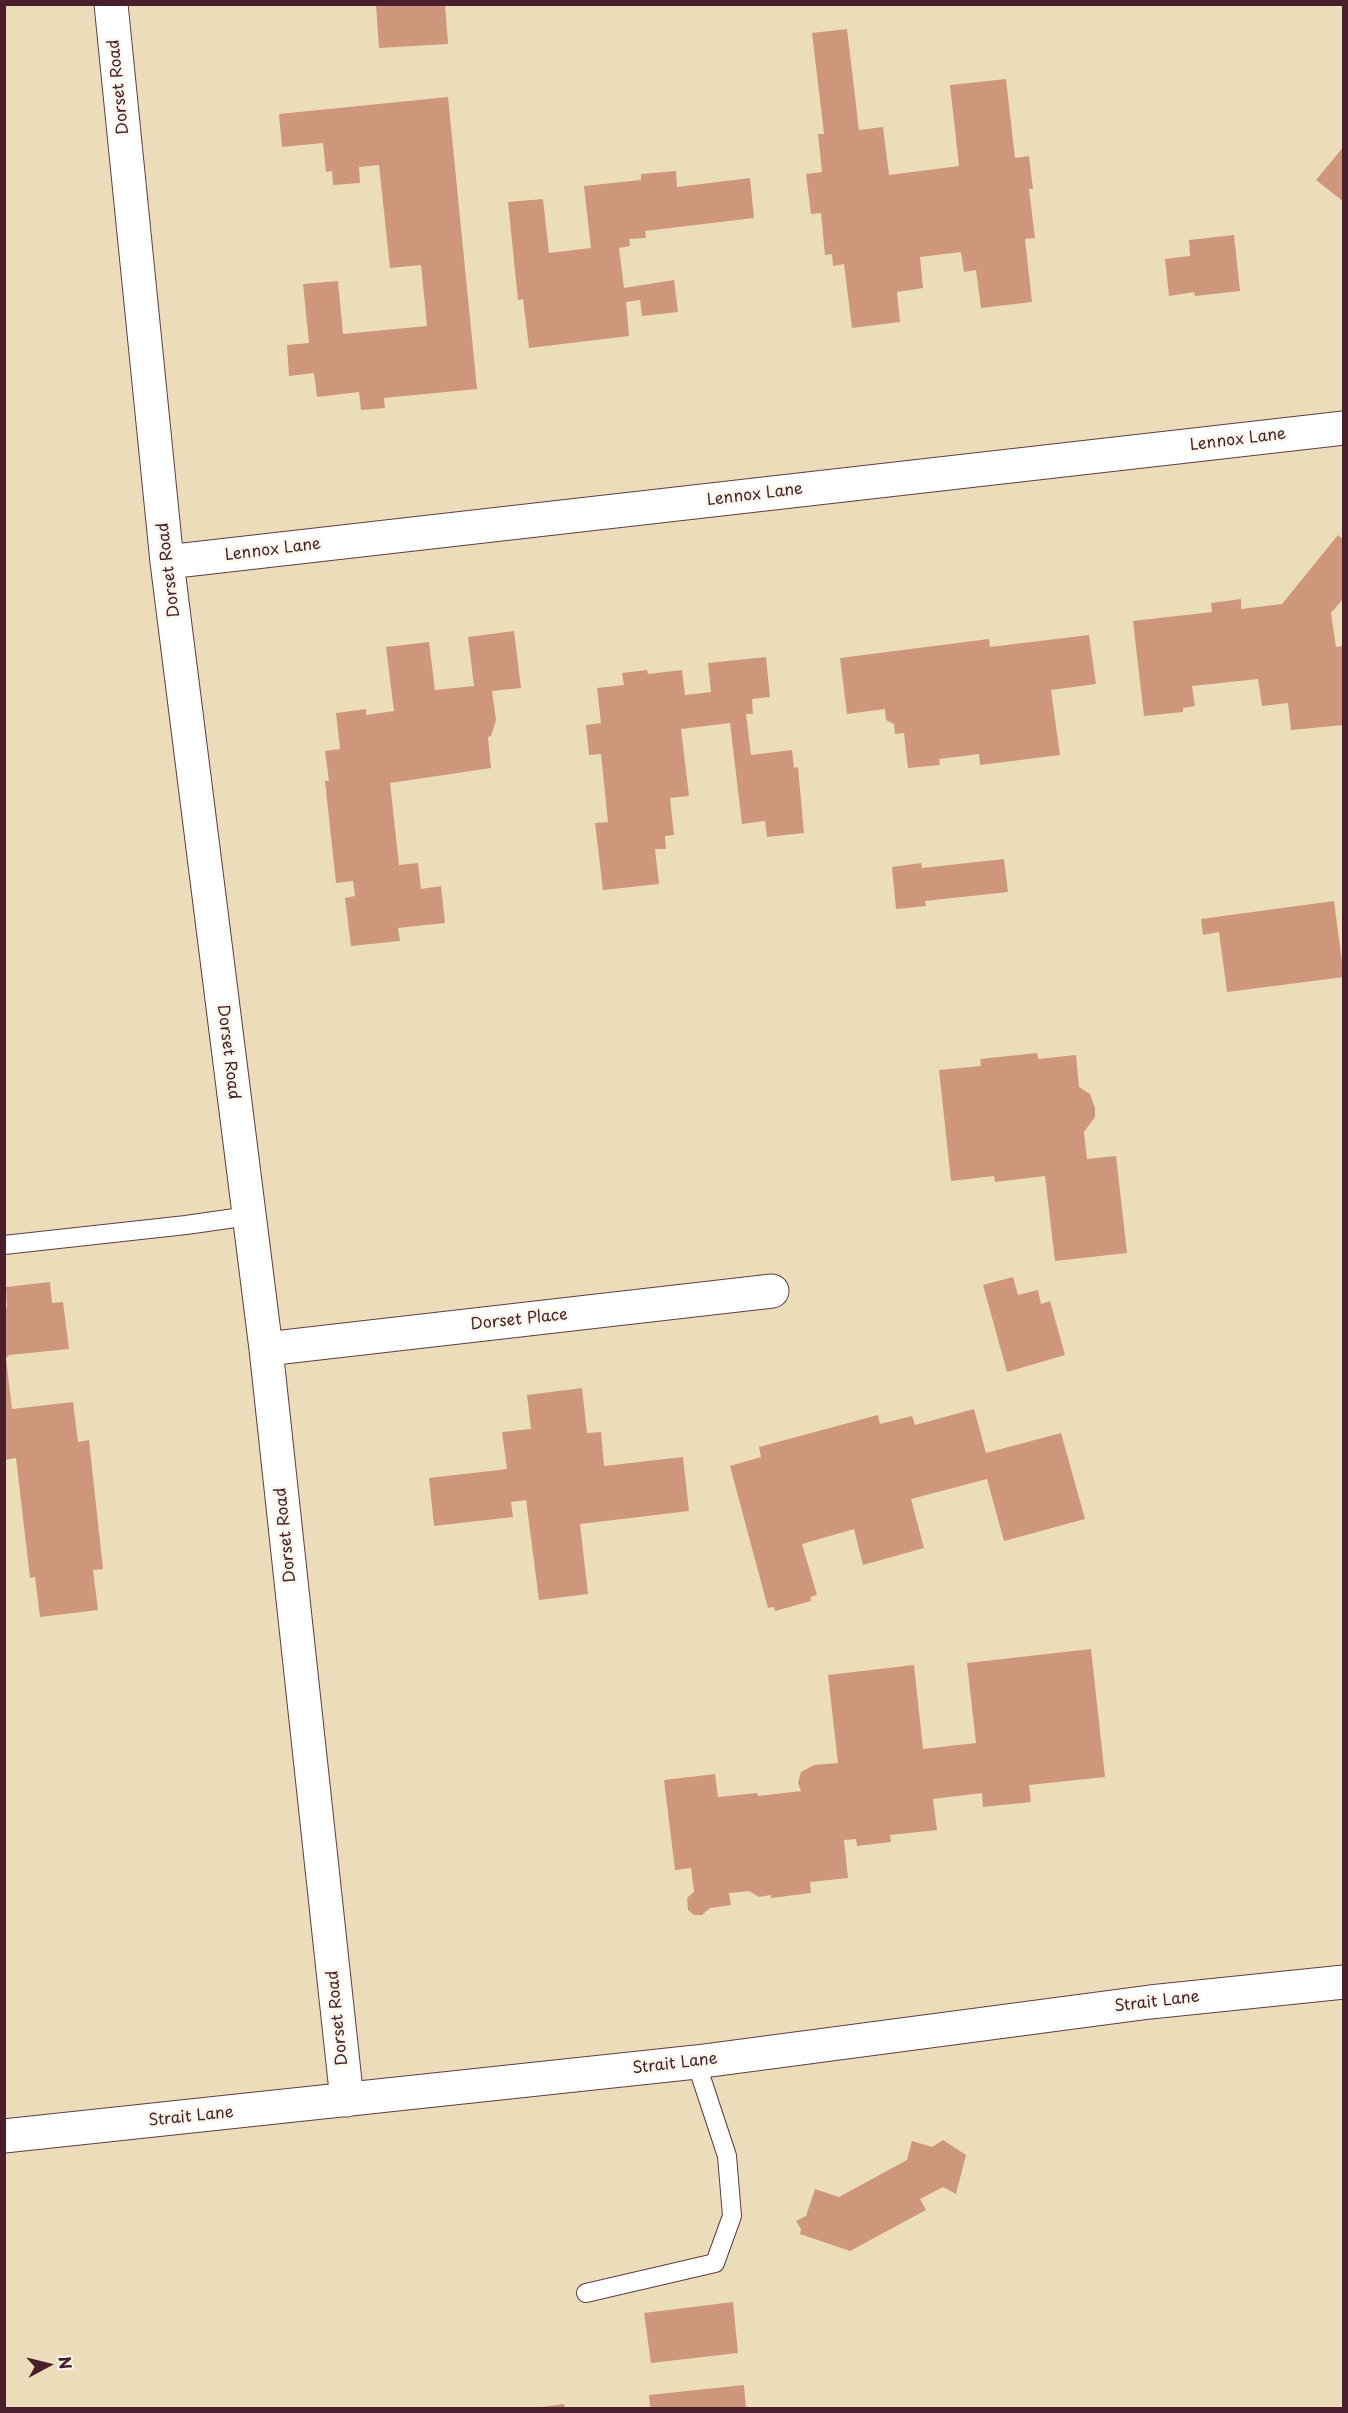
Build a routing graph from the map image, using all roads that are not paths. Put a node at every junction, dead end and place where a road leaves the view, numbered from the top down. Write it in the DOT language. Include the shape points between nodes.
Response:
graph roads {
  1 [pos="111,4"];
  2 [pos="1344,428"];
  3 [pos="167,562"];
  4 [pos="249,1216"];
  5 [pos="4,1245"];
  6 [pos="772,1291"];
  7 [pos="266,1349"];
  8 [pos="1344,1982"];
  9 [pos="696,2062"];
  10 [pos="347,2100"];
  11 [pos="4,2136"];
  12 [pos="586,2293"];
  1 -- 3 [label="street, Dorset Road"];
  2 -- 3 [label="street, Lennox Lane"];
  3 -- 4 [label="street, Dorset Road"];
  4 -- 5 [label="lane"];
  4 -- 7 [label="street, Dorset Road"];
  6 -- 7 [label="street, Dorset Place"];
  7 -- 10 [label="street, Dorset Road"];
  8 -- 9 [label="street, Strait Lane" via="1150,2002"];
  9 -- 10 [label="street, Strait Lane"];
  9 -- 12 [label="lane" via="727,2156 732,2216 715,2263"];
  10 -- 11 [label="street, Strait Lane"];
}
